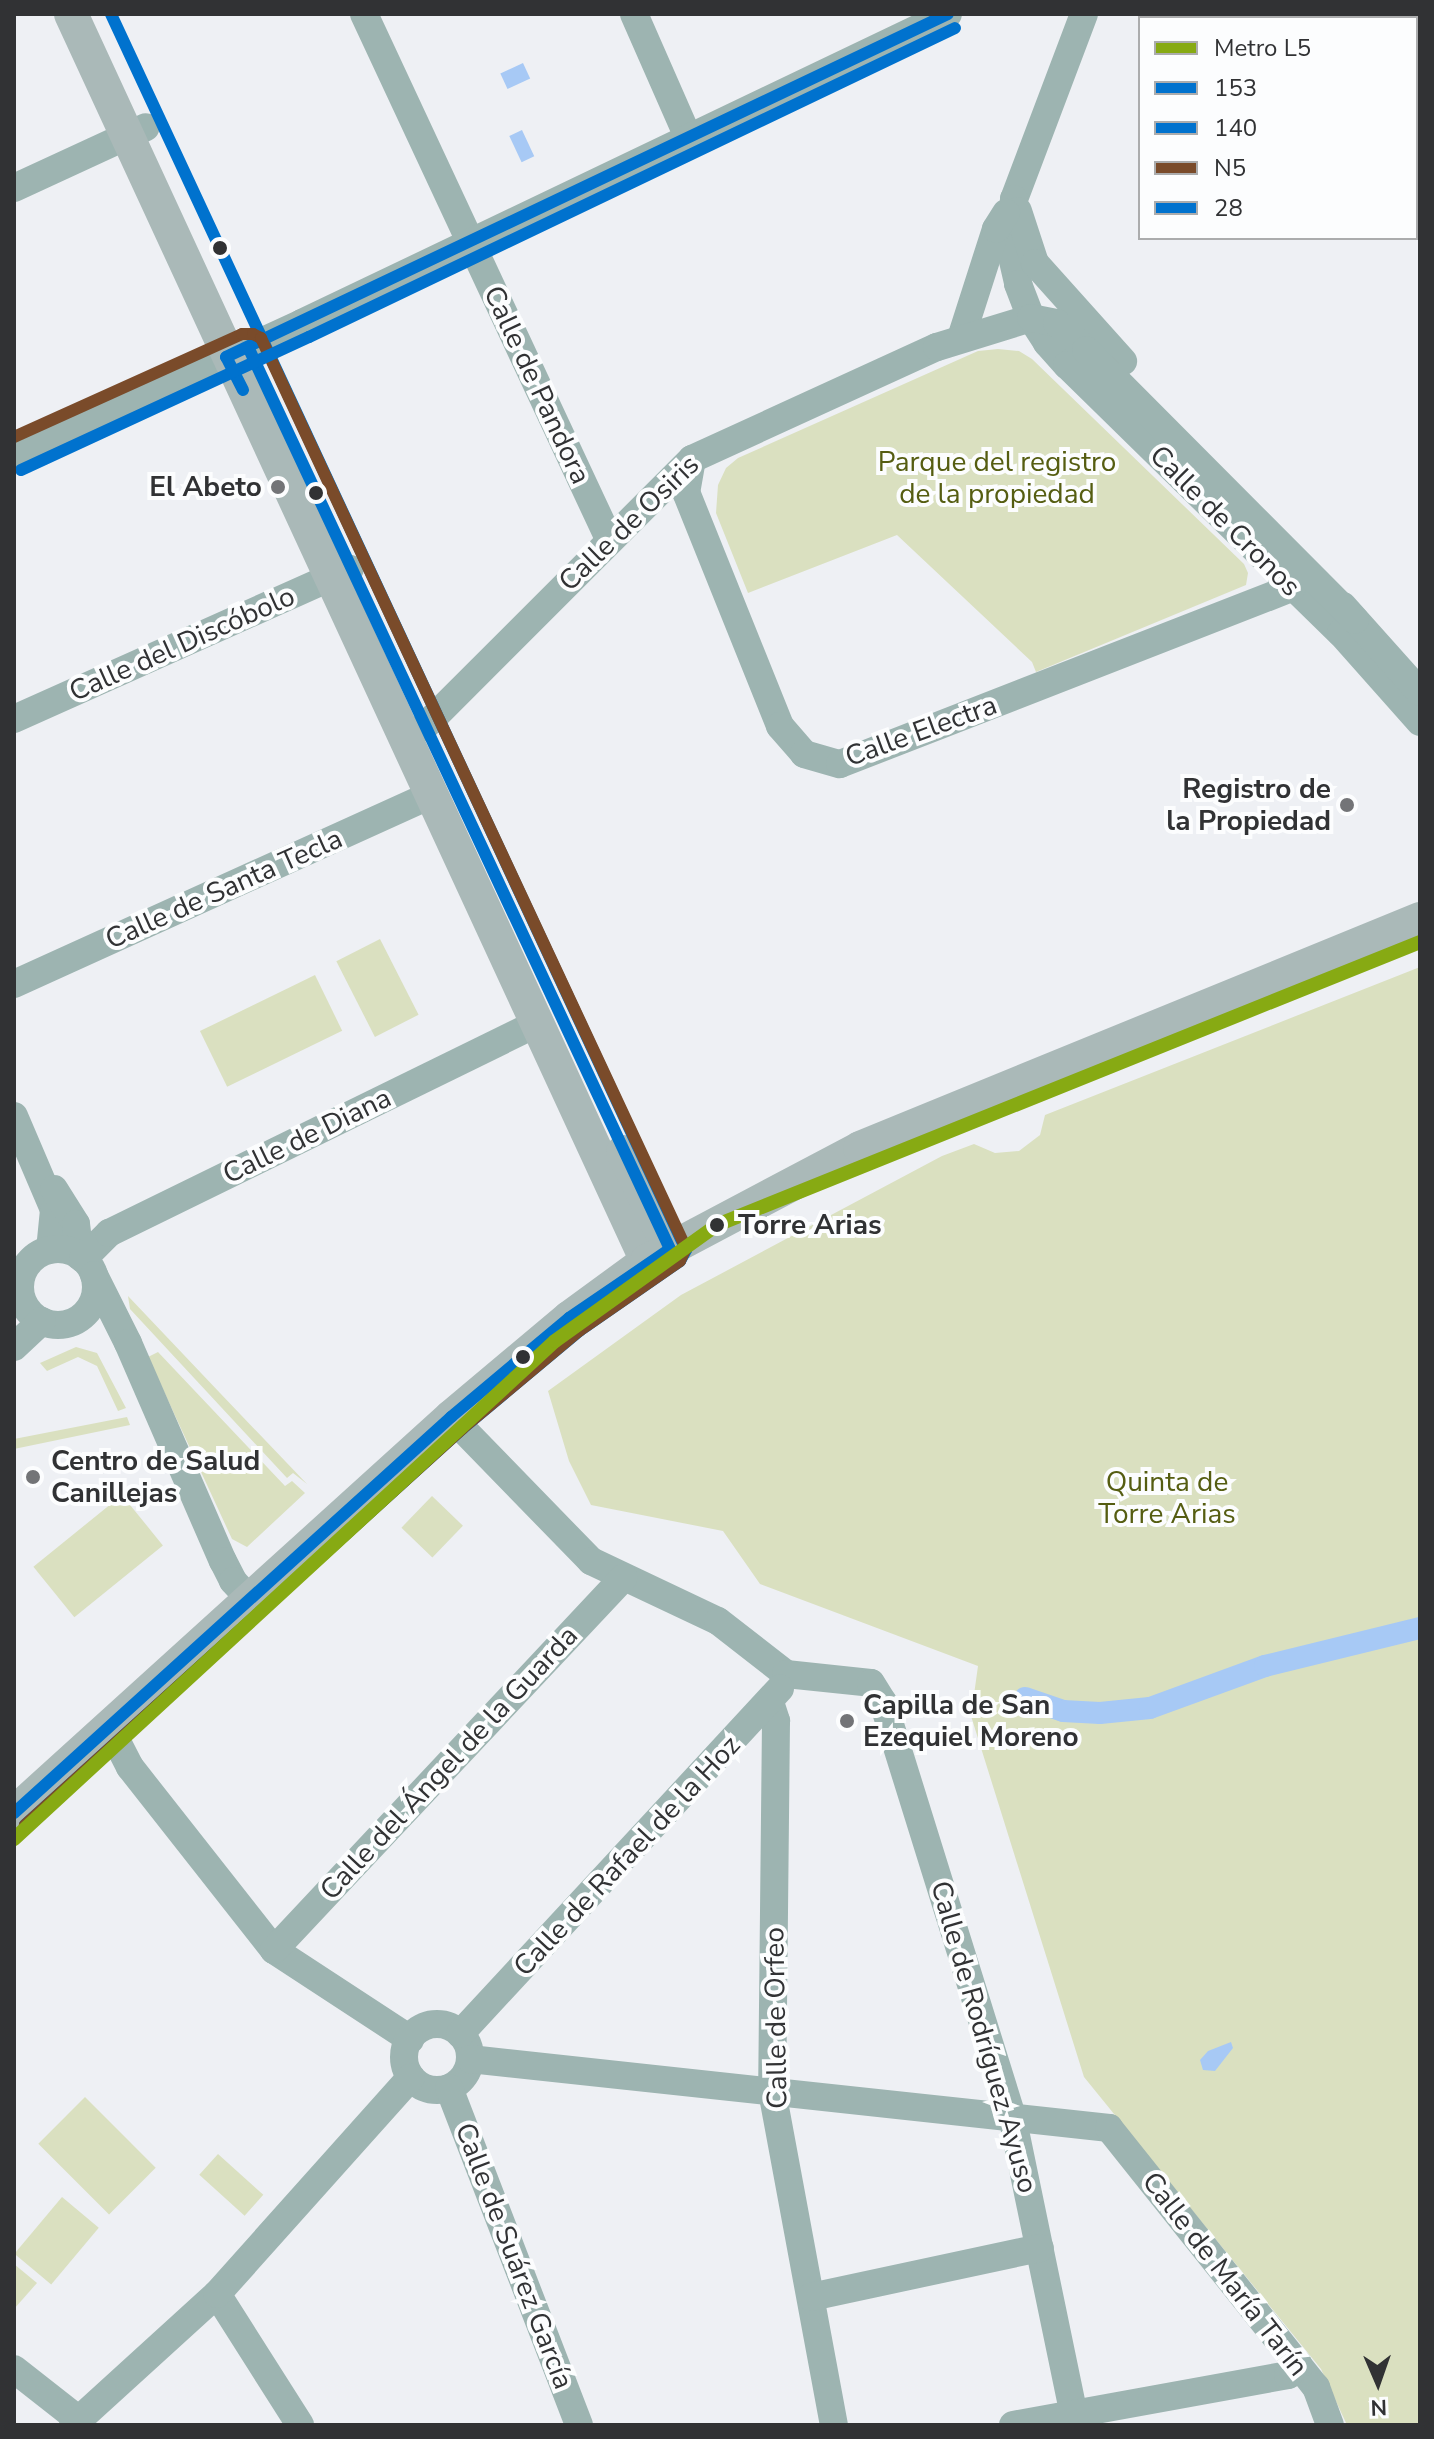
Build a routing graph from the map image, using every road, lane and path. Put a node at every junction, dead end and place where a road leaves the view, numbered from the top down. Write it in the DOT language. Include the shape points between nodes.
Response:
graph roads {
  1 [pos="71,14"];
  2 [pos="93,14"];
  3 [pos="364,14"];
  4 [pos="634,14"];
  5 [pos="948,14"];
  6 [pos="1084,14"];
  7 [pos="136,132"];
  8 [pos="688,137"];
  9 [pos="14,188"];
  10 [pos="1014,199"];
  11 [pos="470,243"];
  12 [pos="1031,318"];
  13 [pos="961,338"];
  14 [pos="238,353"];
  15 [pos="14,455"];
  16 [pos="692,459"];
  17 [pos="609,539"];
  18 [pos="341,572"];
  19 [pos="1292,588"];
  20 [pos="1355,620"];
  21 [pos="1420,692"];
  22 [pos="14,719"];
  23 [pos="1420,722"];
  24 [pos="417,735"];
  25 [pos="433,794"];
  26 [pos="1420,919"];
  27 [pos="14,984"];
  28 [pos="538,1023"];
  29 [pos="14,1116"];
  30 [pos="37,1166"];
  31 [pos="658,1255"];
  32 [pos="30,1261"];
  33 [pos="86,1264"];
  34 [pos="80,1317"];
  35 [pos="42,1321"];
  36 [pos="128,1343"];
  37 [pos="14,1347"];
  38 [pos="451,1417"];
  39 [pos="624,1577"];
  40 [pos="250,1599"];
  41 [pos="786,1674"];
  42 [pos="770,1702"];
  43 [pos="110,1728"];
  44 [pos="14,1813"];
  45 [pos="274,1950"];
  46 [pos="410,2039"];
  47 [pos="465,2047"];
  48 [pos="411,2077"];
  49 [pos="449,2088"];
  50 [pos="772,2091"];
  51 [pos="1012,2116"];
  52 [pos="1040,2248"];
  53 [pos="217,2294"];
  54 [pos="811,2297"];
  55 [pos="1298,2364"];
  56 [pos="14,2369"];
  57 [pos="1075,2420"];
  58 [pos="78,2423"];
  59 [pos="300,2425"];
  60 [pos="579,2425"];
  61 [pos="834,2425"];
  62 [pos="1013,2425"];
  63 [pos="1330,2425"];
  1 -- 7 [label="main road"];
  2 -- 7 [label="main road"];
  3 -- 11 [label="street, Calle de Pandora"];
  4 -- 8 [label="street"];
  5 -- 8 [label="street"];
  6 -- 10 [label="street, Calle de Cronos"];
  7 -- 9 [label="street"];
  7 -- 14 [label="main road"];
  8 -- 11 [label="street"];
  10 -- 12 [label="street, Calle de Cronos" via="1010,248"];
  10 -- 13 [label="street" via="996,229"];
  10 -- 20 [label="street, Calle de Cronos" via="1035,263"];
  11 -- 14 [label="street"];
  11 -- 17 [label="street, Calle de Pandora"];
  12 -- 13 [label="street, Calle de Osiris"];
  12 -- 19 [label="street, Calle de Cronos" via="1067,365"];
  12 -- 20 [label="street, Calle de Cronos" via="1057,323 1086,350"];
  13 -- 16 [label="street, Calle de Osiris"];
  14 -- 15 [label="street"];
  14 -- 18 [label="main road"];
  16 -- 17 [label="street, Calle de Osiris"];
  16 -- 19 [label="street, Calle Electra" via="686,492 780,726 804,754 840,764"];
  17 -- 24 [label="street, Calle de Osiris"];
  18 -- 22 [label="street, Calle del Discóbolo"];
  18 -- 24 [label="main road"];
  19 -- 23 [label="street, Calle de Cronos" via="1341,633"];
  20 -- 21 [label="street, Calle de Cronos"];
  24 -- 25 [label="main road"];
  24 -- 31 [label="main road"];
  25 -- 27 [label="street, Calle de Santa Tecla"];
  25 -- 28 [label="main road"];
  26 -- 31 [label="main road" via="860,1148"];
  28 -- 31 [label="main road"];
  28 -- 33 [label="street, Calle de Diana" via="109,1233"];
  29 -- 30 [label="street"];
  30 -- 32 [label="street" via="54,1210"];
  30 -- 33 [label="street" via="76,1224"];
  31 -- 38 [label="main road" via="569,1318"];
  32 -- 33 [label="street" via="71,1252"];
  32 -- 35 [label="street" via="20,1292 27,1310"];
  33 -- 34 [label="street" via="94,1298"];
  33 -- 36 [label="street"];
  34 -- 35 [label="street" via="62,1325"];
  34 -- 36 [label="street"];
  35 -- 37 [label="street"];
  36 -- 40 [label="street" via="223,1561"];
  38 -- 39 [label="street" via="591,1561"];
  38 -- 40 [label="main road"];
  39 -- 41 [label="street" via="718,1621"];
  39 -- 45 [label="street, Calle del Ángel de la Guarda"];
  40 -- 43 [label="main road"];
  41 -- 42 [label="street, Calle de Rafael de la Hoz"];
  41 -- 51 [label="street, Calle de Rodríguez Ayuso" via="871,1683 883,1702"];
  42 -- 47 [label="street, Calle de Rafael de la Hoz"];
  42 -- 50 [label="street, Calle de Orfeo" via="776,1721"];
  43 -- 44 [label="main road"];
  43 -- 45 [label="street" via="130,1767"];
  45 -- 46 [label="street"];
  46 -- 47 [label="street" via="444,2025"];
  46 -- 48 [label="street" via="404,2058"];
  47 -- 49 [label="street" via="464,2076"];
  47 -- 50 [label="street"];
  48 -- 49 [label="street" via="428,2089"];
  48 -- 53 [label="street"];
  49 -- 60 [label="street, Calle de Suárez García"];
  50 -- 51 [label="street"];
  50 -- 54 [label="street, Calle de Orfeo"];
  51 -- 52 [label="street, Calle de Rodríguez Ayuso"];
  51 -- 55 [label="street, Calle de María Tarín" via="1109,2128"];
  52 -- 54 [label="street"];
  52 -- 57 [label="street, Calle de Rodríguez Ayuso"];
  53 -- 58 [label="street"];
  53 -- 59 [label="street"];
  54 -- 61 [label="street, Calle de Orfeo"];
  55 -- 57 [label="street" via="1288,2375"];
  55 -- 63 [label="street, Calle de María Tarín" via="1316,2387"];
  56 -- 58 [label="street"];
  57 -- 62 [label="street"];
}
